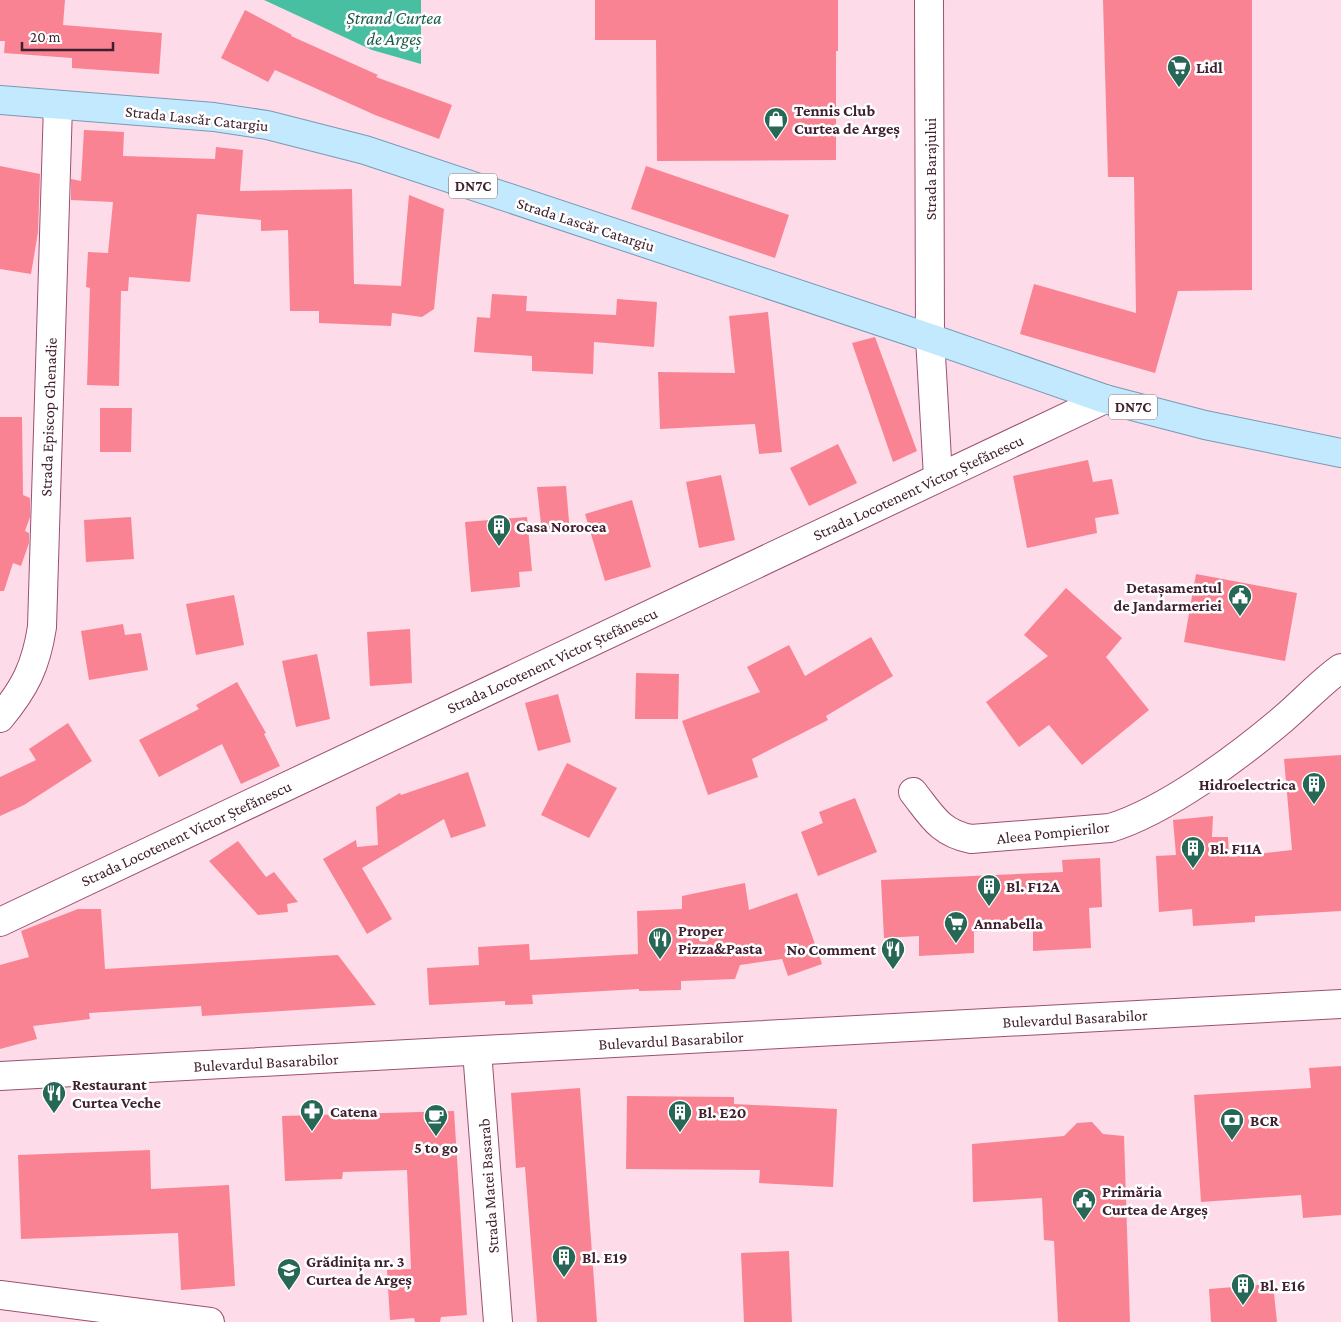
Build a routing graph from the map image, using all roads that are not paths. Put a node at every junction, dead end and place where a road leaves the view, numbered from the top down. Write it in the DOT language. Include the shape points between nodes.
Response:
graph roads {
  1 [pos="930,0"];
  2 [pos="0,100"];
  3 [pos="58,105"];
  4 [pos="930,338"];
  5 [pos="1105,399"];
  6 [pos="1341,453"];
  7 [pos="938,477"];
  8 [pos="1341,668"];
  9 [pos="0,718"];
  10 [pos="913,792"];
  11 [pos="0,922"];
  12 [pos="1341,1004"];
  13 [pos="477,1051"];
  14 [pos="0,1076"];
  15 [pos="0,1295"];
  16 [pos="210,1322"];
  17 [pos="498,1322"];
  1 -- 4 [label="main road, Strada Barajului"];
  2 -- 3 [label="main road, Strada Lascăr Catargiu / DN7C"];
  3 -- 4 [label="main road, Strada Lascăr Catargiu / DN7C" via="214,117 316,136"];
  3 -- 9 [label="main road, Strada Episcop Ghenadie" via="42,627 38,653 29,677"];
  4 -- 5 [label="main road, DN7C"];
  4 -- 7 [label="main road, Strada Barajului"];
  5 -- 6 [label="main road, DN7C" via="1206,425"];
  5 -- 7 [label="main road, Strada Locotenent Victor Ștefănescu"];
  7 -- 11 [label="main road, Strada Locotenent Victor Ștefănescu"];
  8 -- 10 [label="main road, Aleea Pompierilor" via="1253,743 1159,807 1129,822 1102,829 972,839 955,836 941,828"];
  12 -- 13 [label="main road, Bulevardul Basarabilor"];
  13 -- 14 [label="main road, Bulevardul Basarabilor"];
  13 -- 17 [label="main road, Strada Matei Basarab"];
  15 -- 16 [label="main road"];
}
